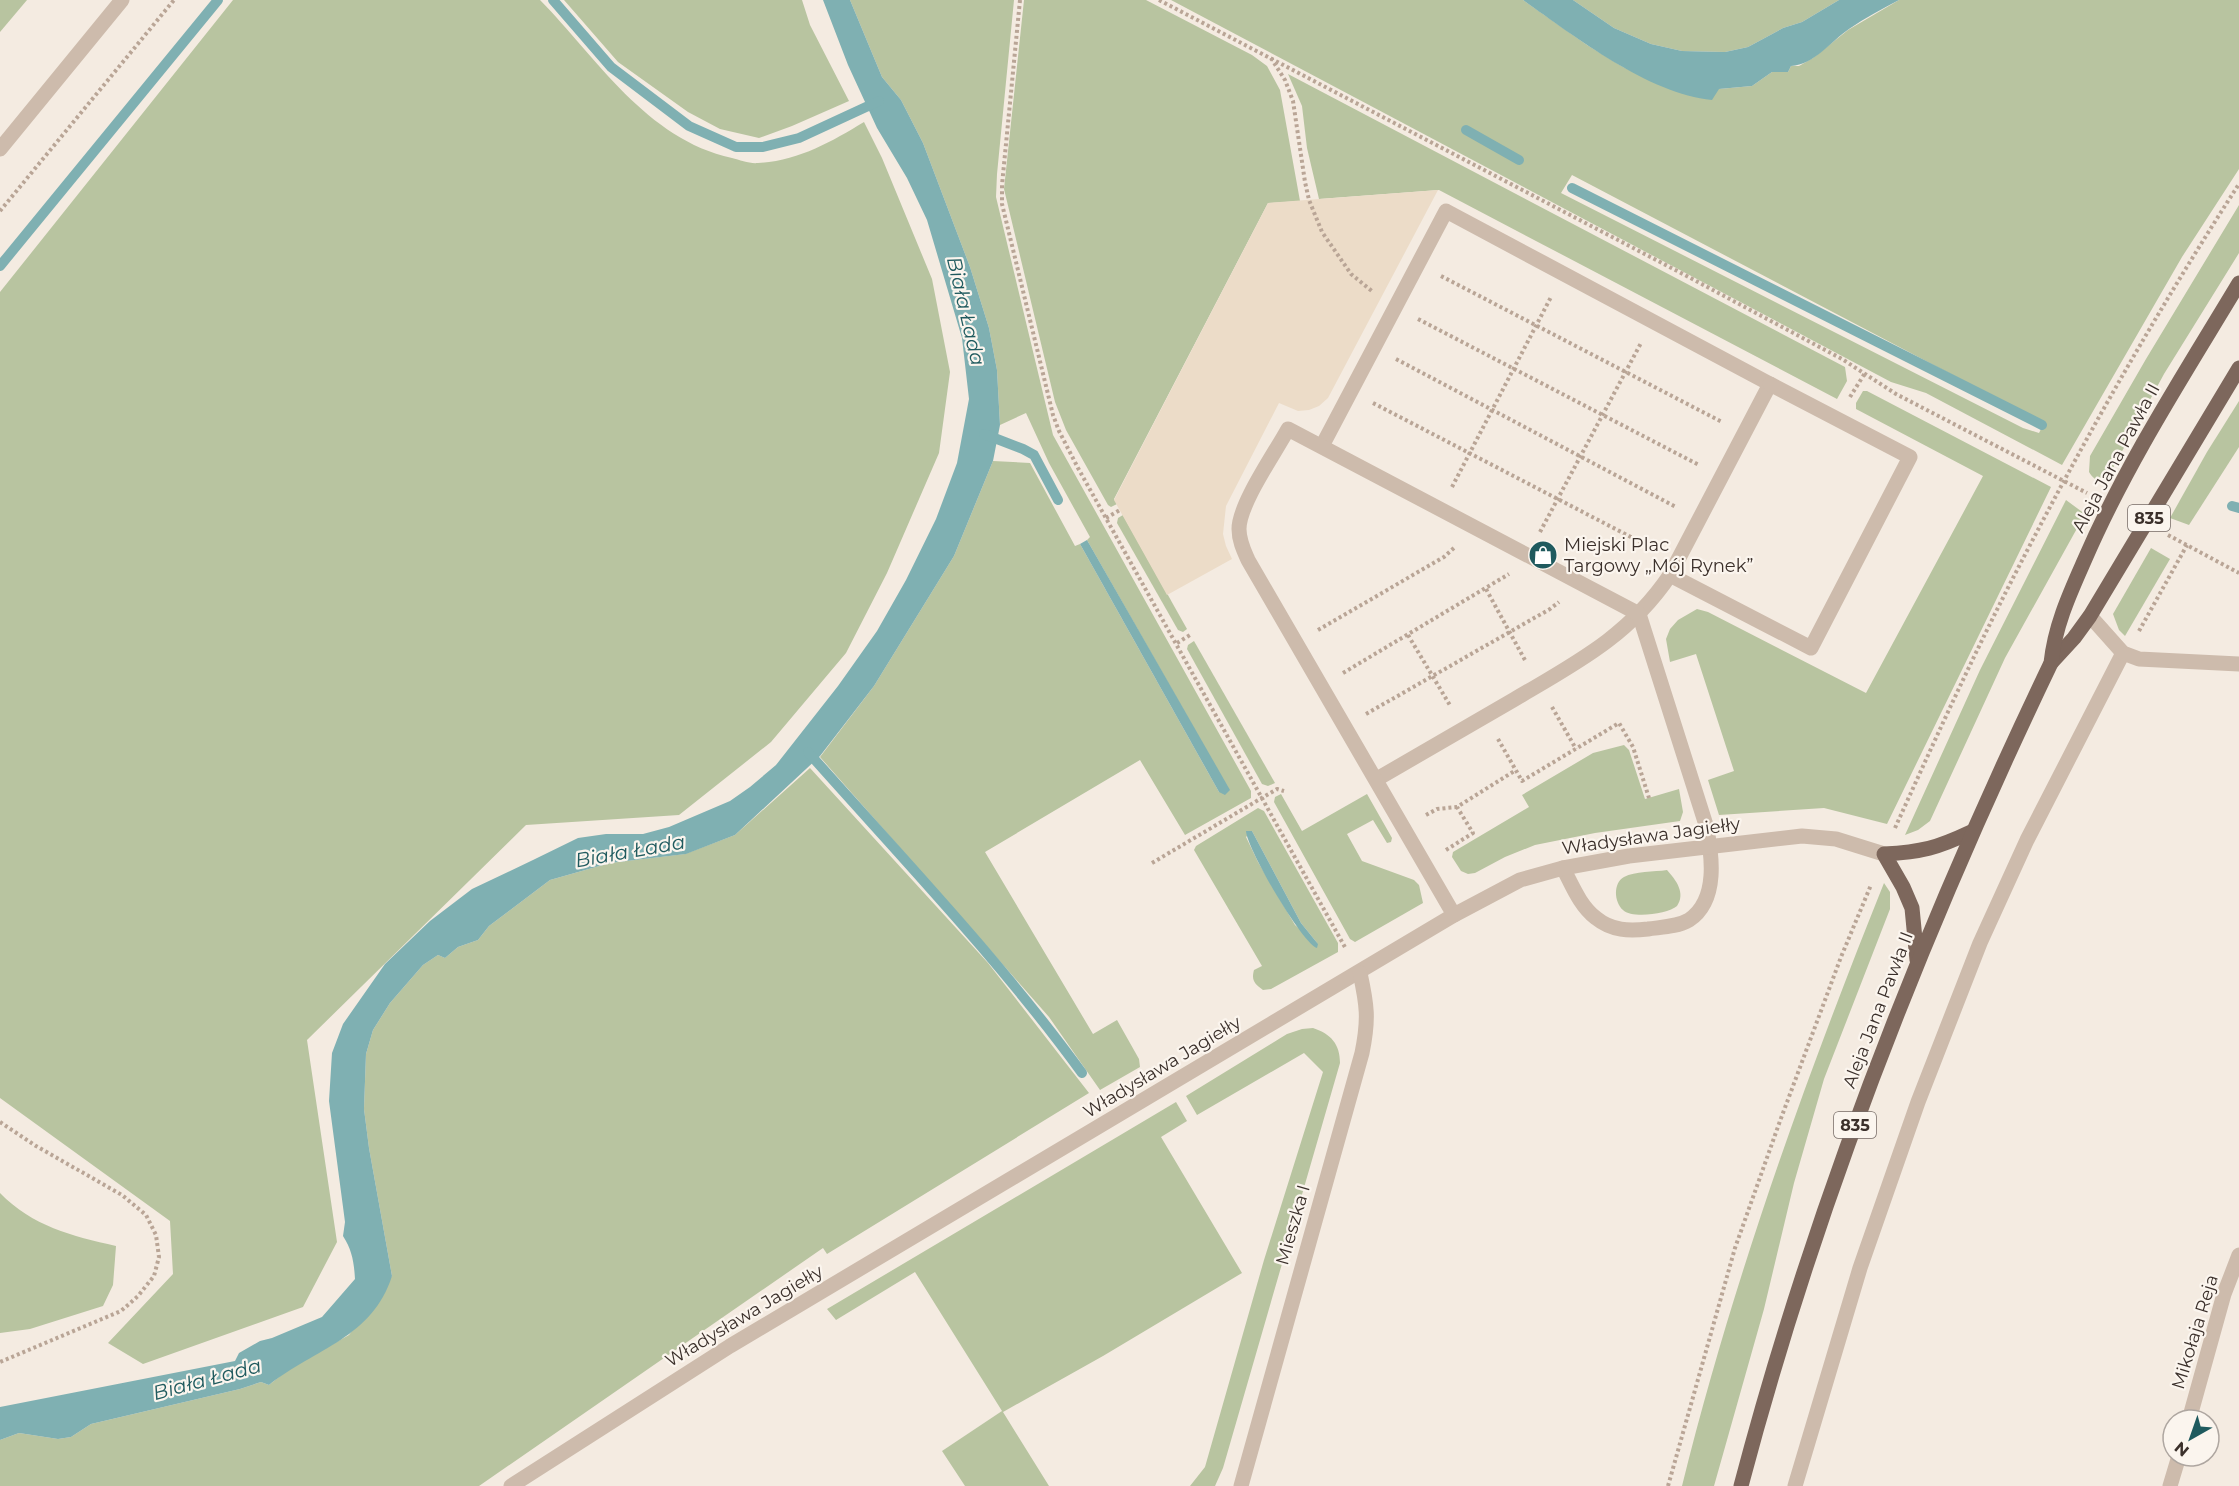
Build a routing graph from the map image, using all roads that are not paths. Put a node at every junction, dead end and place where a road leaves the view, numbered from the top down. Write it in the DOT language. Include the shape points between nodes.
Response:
graph roads {
  1 [pos="122,0"];
  2 [pos="0,149"];
  3 [pos="2239,283"];
  4 [pos="2239,368"];
  5 [pos="1770,384"];
  6 [pos="1322,446"];
  7 [pos="1670,575"];
  8 [pos="1639,614"];
  9 [pos="2090,616"];
  10 [pos="2123,653"];
  11 [pos="2051,663"];
  12 [pos="2239,664"];
  13 [pos="1377,779"];
  14 [pos="1971,832"];
  15 [pos="1710,846"];
  16 [pos="1884,854"];
  17 [pos="1563,868"];
  18 [pos="1454,915"];
  19 [pos="1917,962"];
  20 [pos="1360,973"];
  21 [pos="2239,1255"];
  22 [pos="2192,1408"];
  23 [pos="2175,1468"];
  24 [pos="511,1486"];
  25 [pos="1241,1486"];
  26 [pos="1741,1486"];
  27 [pos="1796,1486"];
  28 [pos="2170,1486"];
  1 -- 2 [label="street"];
  3 -- 11 [label="main road, Aleja Jana Pawła II / 835" via="2110,505 2062,610"];
  4 -- 9 [label="main road, Aleja Jana Pawła II / 835"];
  5 -- 6 [label="street" via="1446,211"];
  5 -- 7 [label="street"];
  5 -- 7 [label="street" via="1910,457 1811,648"];
  6 -- 8 [label="street"];
  6 -- 13 [label="street" via="1288,429 1242,512 1241,545"];
  7 -- 8 [label="street"];
  8 -- 13 [label="street" via="1595,651"];
  8 -- 15 [label="street"];
  9 -- 10 [label="street"];
  9 -- 11 [label="main road, Aleja Jana Pawła II / 835"];
  10 -- 12 [label="street" via="2149,660"];
  10 -- 27 [label="street" via="2027,840 1980,943 1918,1102 1860,1268"];
  11 -- 14 [label="main road, Aleja Jana Pawła II / 835"];
  13 -- 18 [label="street"];
  14 -- 16 [label="main road" via="1940,847"];
  14 -- 19 [label="main road, Aleja Jana Pawła II / 835"];
  15 -- 16 [label="street, Władysława Jagiełły" via="1819,837"];
  15 -- 17 [label="street, Władysława Jagiełły"];
  15 -- 17 [label="street" via="1712,876 1707,895 1700,910 1675,926 1627,931 1611,927 1582,904"];
  16 -- 19 [label="main road" via="1912,908"];
  17 -- 18 [label="street, Władysława Jagiełły" via="1520,880"];
  18 -- 20 [label="street, Władysława Jagiełły"];
  19 -- 26 [label="main road, Aleja Jana Pawła II / 835" via="1869,1085 1802,1278"];
  20 -- 24 [label="street, Władysława Jagiełły" via="740,1340"];
  20 -- 25 [label="street, Mieszka I" via="1368,1006 1362,1053"];
  21 -- 22 [label="street, Mikołaja Reja"];
  23 -- 28 [label="street"];
}
